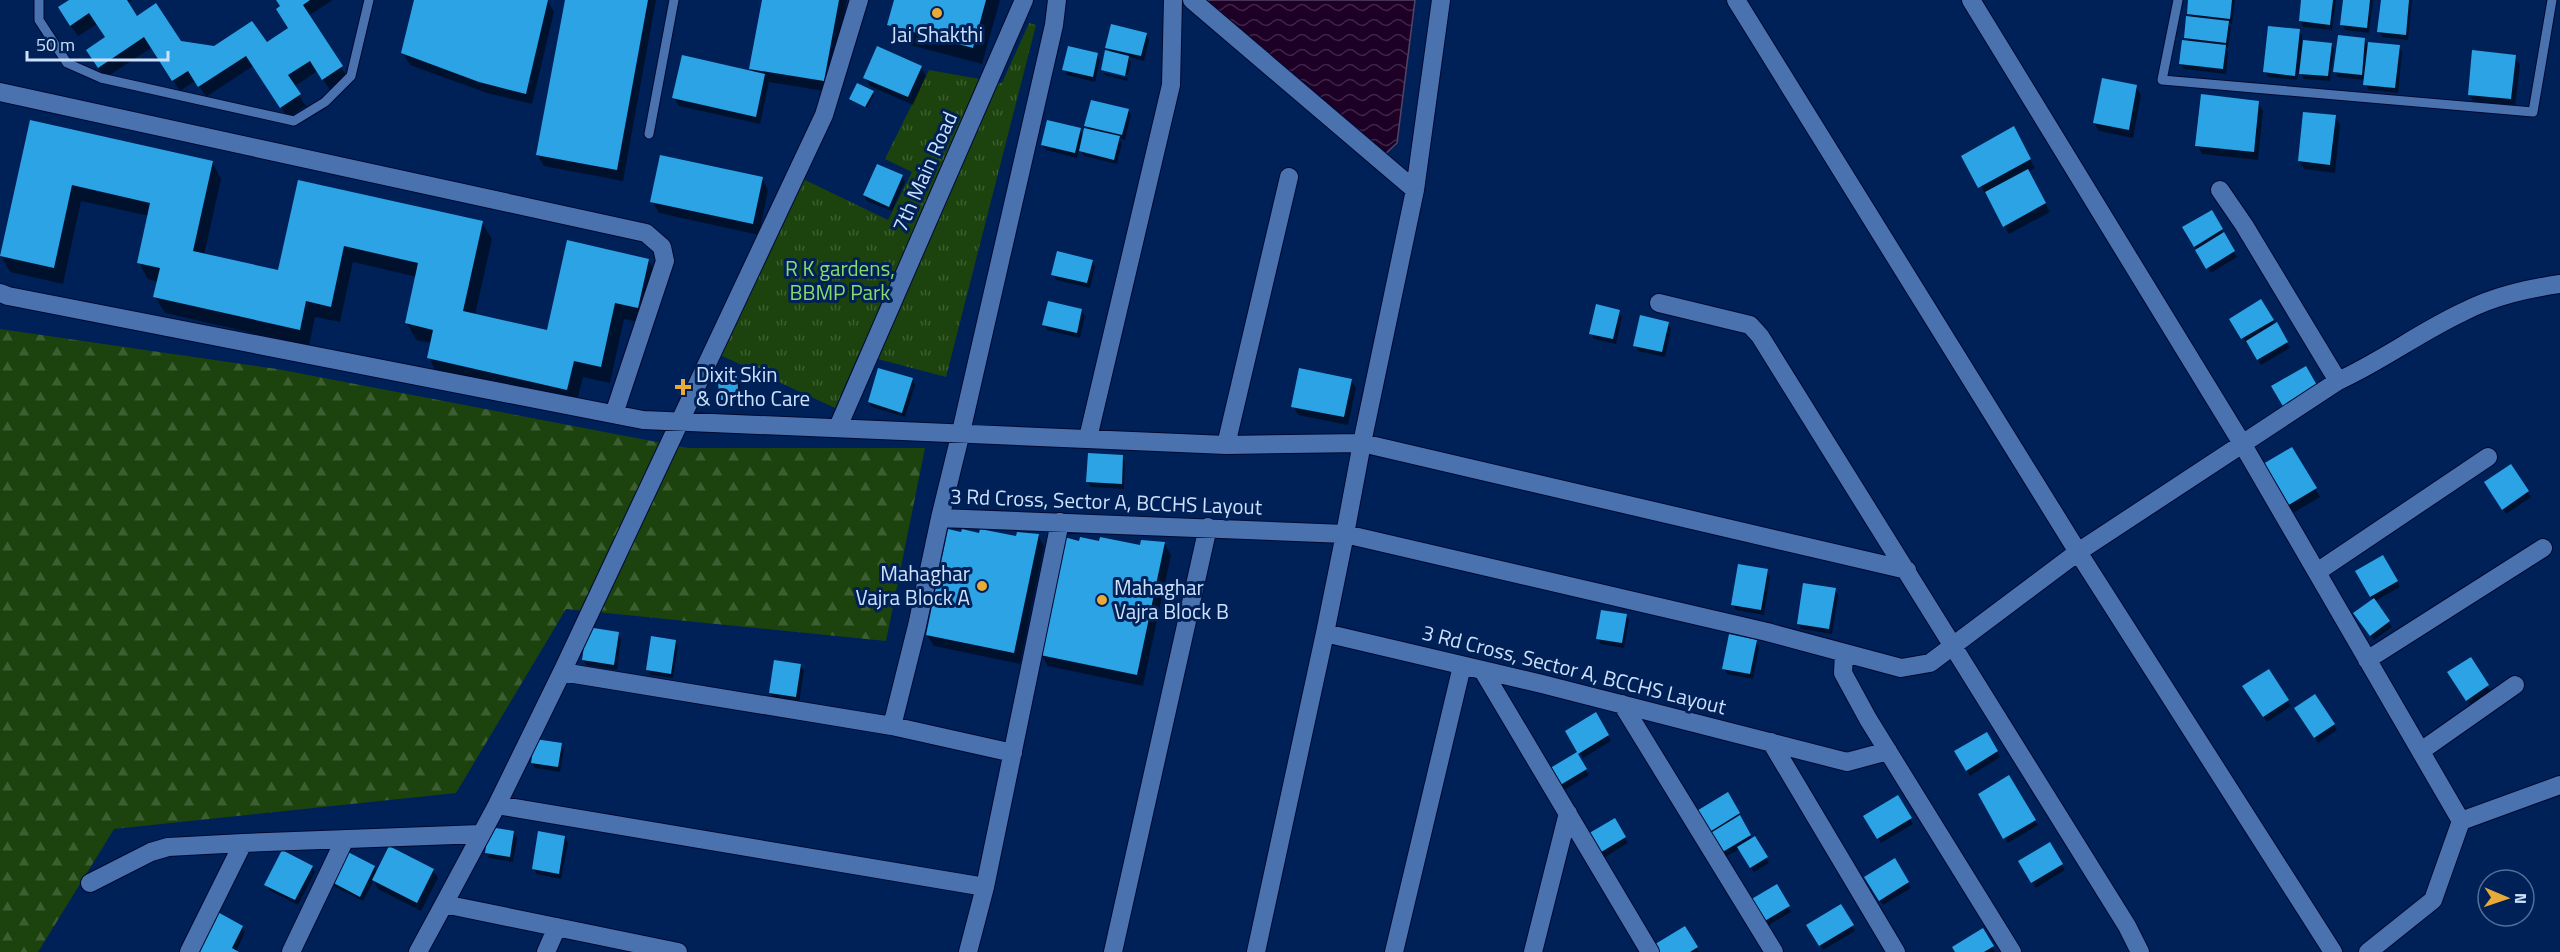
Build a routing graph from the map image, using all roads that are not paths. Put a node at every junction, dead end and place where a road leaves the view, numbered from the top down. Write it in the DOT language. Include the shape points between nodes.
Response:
graph roads {
  1 [pos="39,0"];
  2 [pos="369,0"];
  3 [pos="674,0"];
  4 [pos="860,0"];
  5 [pos="1024,0"];
  6 [pos="1057,0"];
  7 [pos="1173,0"];
  8 [pos="1192,0"];
  9 [pos="1441,0"];
  10 [pos="1736,0"];
  11 [pos="1971,0"];
  12 [pos="2178,0"];
  13 [pos="2552,0"];
  14 [pos="0,93"];
  15 [pos="649,134"];
  16 [pos="1289,177"];
  17 [pos="1415,190"];
  18 [pos="2220,190"];
  19 [pos="2560,284"];
  20 [pos="0,293"];
  21 [pos="1659,303"];
  22 [pos="2338,381"];
  23 [pos="614,414"];
  24 [pos="681,421"];
  25 [pos="838,427"];
  26 [pos="962,432"];
  27 [pos="1088,438"];
  28 [pos="1362,443"];
  29 [pos="1226,445"];
  30 [pos="2243,445"];
  31 [pos="2488,457"];
  32 [pos="940,518"];
  33 [pos="1060,522"];
  34 [pos="1208,527"];
  35 [pos="1346,534"];
  36 [pos="2543,549"];
  37 [pos="2079,552"];
  38 [pos="1906,570"];
  39 [pos="2317,572"];
  40 [pos="1325,633"];
  41 [pos="1951,646"];
  42 [pos="1844,653"];
  43 [pos="2367,660"];
  44 [pos="1462,666"];
  45 [pos="1484,671"];
  46 [pos="562,672"];
  47 [pos="2515,685"];
  48 [pos="1622,704"];
  49 [pos="892,726"];
  50 [pos="1771,742"];
  51 [pos="1888,751"];
  52 [pos="2421,751"];
  53 [pos="1013,753"];
  54 [pos="2560,785"];
  55 [pos="496,805"];
  56 [pos="1568,813"];
  57 [pos="2461,821"];
  58 [pos="481,834"];
  59 [pos="345,839"];
  60 [pos="243,843"];
  61 [pos="90,883"];
  62 [pos="985,887"];
  63 [pos="444,904"];
  64 [pos="557,927"];
  65 [pos="189,952"];
  66 [pos="291,952"];
  67 [pos="418,952"];
  68 [pos="546,952"];
  69 [pos="678,952"];
  70 [pos="968,952"];
  71 [pos="1113,952"];
  72 [pos="1256,952"];
  73 [pos="1394,952"];
  74 [pos="1533,952"];
  75 [pos="1650,952"];
  76 [pos="1774,952"];
  77 [pos="1896,952"];
  78 [pos="2012,952"];
  79 [pos="2140,952"];
  80 [pos="2334,952"];
  81 [pos="2368,952"];
  1 -- 2 [label="lane" via="39,20 67,63 101,78 294,120 325,102 351,76"];
  3 -- 15 [label="lane"];
  4 -- 24 [label="street" via="824,115"];
  5 -- 25 [label="street, 7th Main Road"];
  6 -- 26 [label="street"];
  7 -- 27 [label="street" via="1171,85"];
  8 -- 17 [label="street"];
  9 -- 17 [label="street"];
  10 -- 37 [label="street"];
  11 -- 30 [label="street"];
  12 -- 13 [label="lane" via="2162,80 2534,112"];
  14 -- 23 [label="street" via="645,233 662,247 665,261"];
  16 -- 29 [label="street"];
  17 -- 28 [label="street"];
  18 -- 22 [label="street"];
  19 -- 22 [label="street, 3 Rd Cross, Sector A, BCCHS Layout" via="2513,292 2463,311"];
  20 -- 23 [label="street"];
  21 -- 38 [label="street" via="1750,325"];
  22 -- 30 [label="street, 3 Rd Cross, Sector A, BCCHS Layout"];
  23 -- 24 [label="street"];
  24 -- 25 [label="street"];
  24 -- 46 [label="street"];
  25 -- 26 [label="street"];
  26 -- 27 [label="street"];
  26 -- 32 [label="street"];
  27 -- 29 [label="street"];
  28 -- 29 [label="street"];
  28 -- 35 [label="street"];
  28 -- 38 [label="street"];
  30 -- 37 [label="street, 3 Rd Cross, Sector A, BCCHS Layout"];
  30 -- 39 [label="street"];
  31 -- 39 [label="street"];
  32 -- 33 [label="street, 3 Rd Cross, Sector A, BCCHS Layout"];
  32 -- 49 [label="street, 3 Rd Cross, Sector A, BCCHS Layout"];
  33 -- 34 [label="street, 3 Rd Cross, Sector A, BCCHS Layout"];
  33 -- 53 [label="street"];
  34 -- 35 [label="street, 3 Rd Cross, Sector A, BCCHS Layout"];
  34 -- 71 [label="street"];
  35 -- 40 [label="street"];
  35 -- 42 [label="street, 3 Rd Cross, Sector A, BCCHS Layout"];
  36 -- 43 [label="street"];
  37 -- 41 [label="street, 3 Rd Cross, Sector A, BCCHS Layout"];
  37 -- 80 [label="street"];
  38 -- 41 [label="street"];
  39 -- 43 [label="street"];
  40 -- 44 [label="street, 3 Rd Cross, Sector A, BCCHS Layout"];
  40 -- 72 [label="street"];
  41 -- 42 [label="street, 3 Rd Cross, Sector A, BCCHS Layout" via="1930,663 1901,668"];
  41 -- 79 [label="street"];
  42 -- 51 [label="street" via="1843,673"];
  43 -- 52 [label="street"];
  44 -- 45 [label="street, 3 Rd Cross, Sector A, BCCHS Layout"];
  44 -- 73 [label="street"];
  45 -- 48 [label="street, 3 Rd Cross, Sector A, BCCHS Layout"];
  45 -- 56 [label="street"];
  46 -- 49 [label="street"];
  46 -- 55 [label="street"];
  47 -- 52 [label="street"];
  48 -- 50 [label="street, 3 Rd Cross, Sector A, BCCHS Layout"];
  48 -- 76 [label="street"];
  49 -- 53 [label="street"];
  50 -- 51 [label="street, 3 Rd Cross, Sector A, BCCHS Layout" via="1847,762"];
  50 -- 77 [label="street"];
  51 -- 78 [label="street"];
  52 -- 57 [label="street"];
  53 -- 62 [label="street"];
  54 -- 57 [label="street"];
  55 -- 58 [label="street"];
  55 -- 62 [label="street"];
  56 -- 74 [label="street"];
  56 -- 75 [label="street"];
  57 -- 81 [label="street" via="2433,900"];
  58 -- 59 [label="street"];
  58 -- 63 [label="street"];
  59 -- 60 [label="street"];
  59 -- 66 [label="street"];
  60 -- 61 [label="street" via="168,847"];
  60 -- 65 [label="street"];
  62 -- 70 [label="street"];
  63 -- 64 [label="street"];
  63 -- 67 [label="street"];
  64 -- 68 [label="street"];
  64 -- 69 [label="street"];
}
